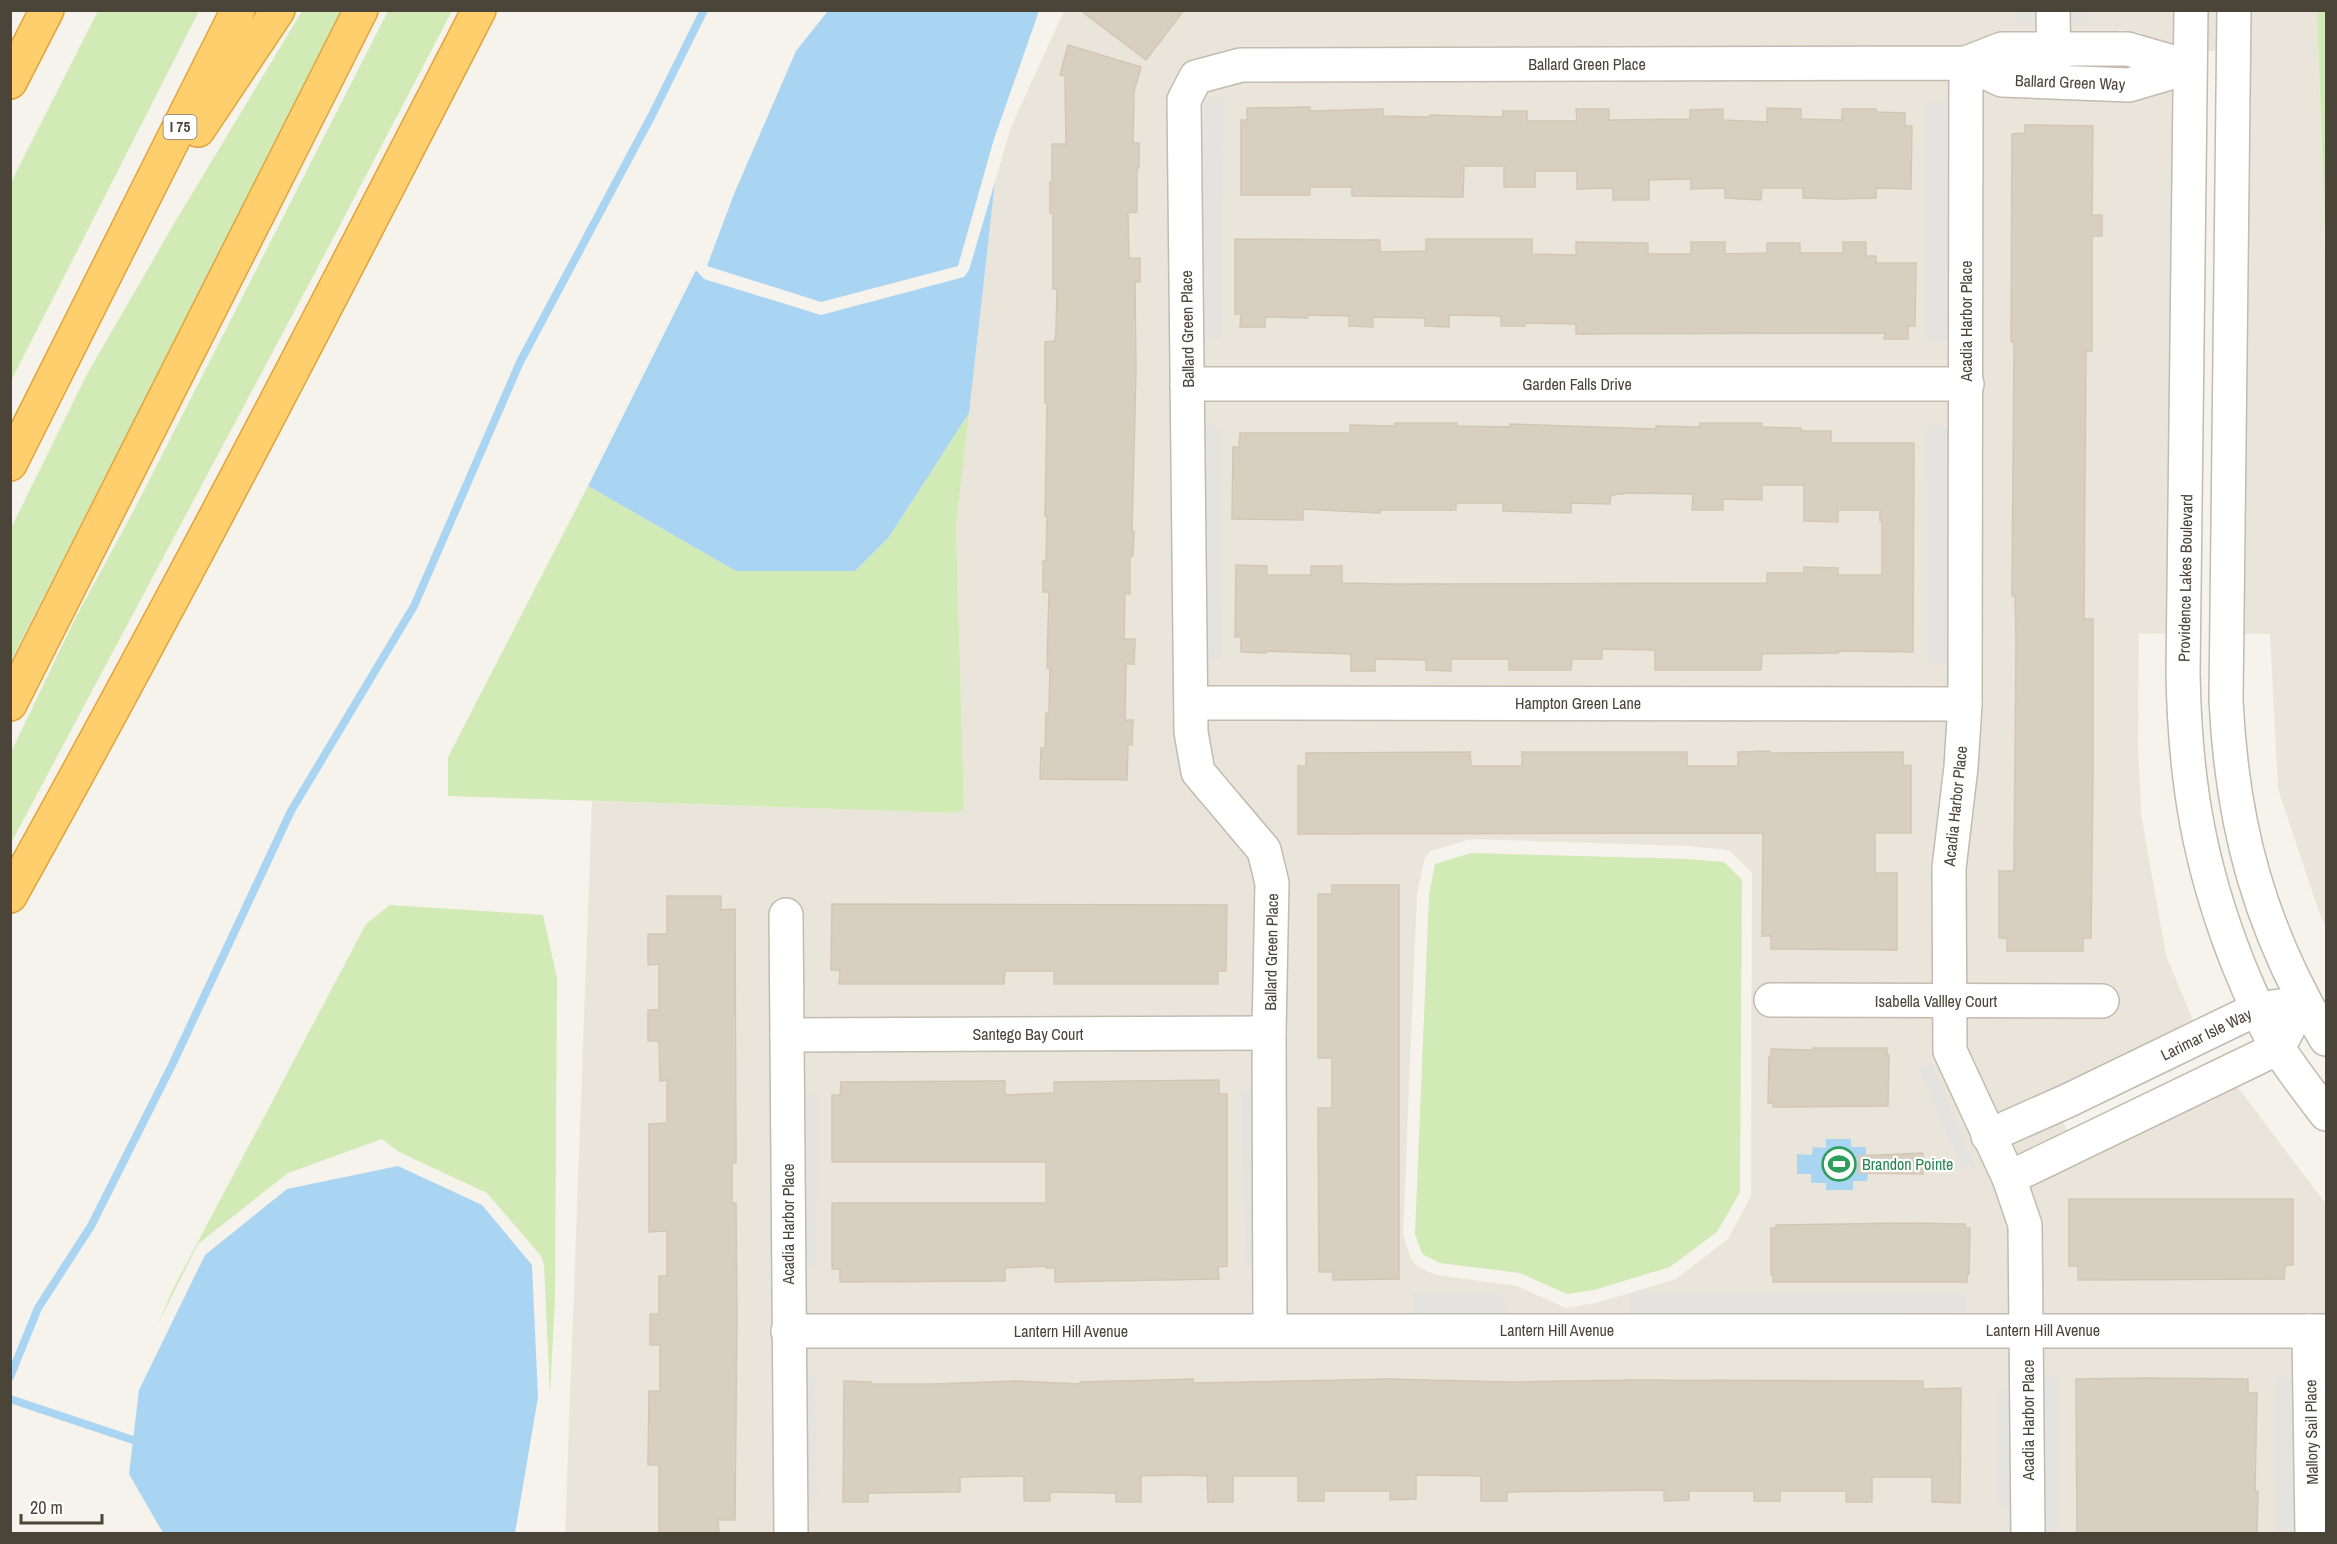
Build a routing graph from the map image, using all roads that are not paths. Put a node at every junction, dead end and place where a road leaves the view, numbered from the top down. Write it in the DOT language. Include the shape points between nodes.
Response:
graph roads {
  1 [pos="46,10"];
  2 [pos="238,10"];
  3 [pos="278,10"];
  4 [pos="361,10"];
  5 [pos="479,10"];
  6 [pos="2053,10"];
  7 [pos="2191,10"];
  8 [pos="2234,10"];
  9 [pos="2054,48"];
  10 [pos="1966,63"];
  11 [pos="2190,67"];
  12 [pos="2233,67"];
  13 [pos="2054,81"];
  14 [pos="10,82"];
  15 [pos="122,244"];
  16 [pos="1187,384"];
  17 [pos="1966,384"];
  18 [pos="10,464"];
  19 [pos="1191,703"];
  20 [pos="10,704"];
  21 [pos="1965,704"];
  22 [pos="81,770"];
  23 [pos="10,896"];
  24 [pos="786,915"];
  25 [pos="10,920"];
  26 [pos="1771,1000"];
  27 [pos="2102,1001"];
  28 [pos="1948,1002"];
  29 [pos="2304,1002"];
  30 [pos="2257,1009"];
  31 [pos="1269,1033"];
  32 [pos="787,1035"];
  33 [pos="2326,1039"];
  34 [pos="2278,1047"];
  35 [pos="2067,1101"];
  36 [pos="2326,1114"];
  37 [pos="1988,1136"];
  38 [pos="2088,1139"];
  39 [pos="2009,1178"];
  40 [pos="1270,1330"];
  41 [pos="2027,1330"];
  42 [pos="788,1331"];
  43 [pos="2318,1331"];
  44 [pos="791,1533"];
  45 [pos="2028,1533"];
  46 [pos="2312,1533"];
  1 -- 14 [label="highway"];
  2 -- 15 [label="highway, I 75"];
  3 -- 15 [label="highway"];
  4 -- 20 [label="highway"];
  5 -- 22 [label="highway" via="258,440"];
  6 -- 9 [label="street"];
  7 -- 11 [label="street, Providence Lakes Boulevard"];
  8 -- 12 [label="street"];
  9 -- 10 [label="street, Ballard Green Way" via="2002,49"];
  9 -- 11 [label="street, Ballard Green Way" via="2128,49"];
  9 -- 13 [label="street"];
  10 -- 13 [label="street, Ballard Green Way" via="2002,80"];
  10 -- 16 [label="street, Ballard Green Place" via="1241,65 1196,77 1184,100"];
  10 -- 17 [label="street, Acadia Harbor Place"];
  11 -- 12 [label="street, Ballard Green Way"];
  11 -- 13 [label="street, Ballard Green Way" via="2129,85"];
  11 -- 30 [label="street, Providence Lakes Boulevard" via="2183,674 2186,755 2194,814 2213,896"];
  12 -- 29 [label="street" via="2228,750 2234,796 2258,893"];
  15 -- 18 [label="highway, I 75"];
  16 -- 17 [label="street, Garden Falls Drive"];
  16 -- 19 [label="street, Ballard Green Place"];
  17 -- 21 [label="street, Acadia Harbor Place"];
  19 -- 21 [label="street, Hampton Green Lane"];
  19 -- 31 [label="street, Ballard Green Place" via="1198,772 1264,850 1272,883"];
  21 -- 28 [label="street, Acadia Harbor Place" via="1949,868"];
  22 -- 23 [label="highway"];
  22 -- 25 [label="highway"];
  24 -- 32 [label="street, Acadia Harbor Place"];
  26 -- 28 [label="street, Isabella Vallley Court"];
  27 -- 28 [label="street, Isabella Vallley Court"];
  28 -- 37 [label="street, Acadia Harbor Place" via="1950,1051"];
  29 -- 30 [label="street, Larimar Isle Way"];
  29 -- 33 [label="street"];
  29 -- 34 [label="street"];
  30 -- 34 [label="street, Providence Lakes Boulevard"];
  30 -- 35 [label="street, Larimar Isle Way"];
  31 -- 32 [label="street, Santego Bay Court"];
  31 -- 40 [label="street, Ballard Green Place"];
  32 -- 42 [label="street, Acadia Harbor Place"];
  34 -- 36 [label="street, Providence Lakes Boulevard"];
  34 -- 38 [label="street"];
  35 -- 37 [label="street, Larimar Isle Way"];
  35 -- 38 [label="street"];
  37 -- 39 [label="street, Acadia Harbor Place"];
  38 -- 39 [label="street"];
  39 -- 41 [label="street, Acadia Harbor Place" via="2025,1225"];
  40 -- 41 [label="street, Lantern Hill Avenue"];
  40 -- 42 [label="street, Lantern Hill Avenue"];
  41 -- 43 [label="street, Lantern Hill Avenue"];
  41 -- 45 [label="street, Acadia Harbor Place"];
  42 -- 44 [label="street, Acadia Harbor Place"];
  43 -- 46 [label="street, Mallory Sail Place"];
}
